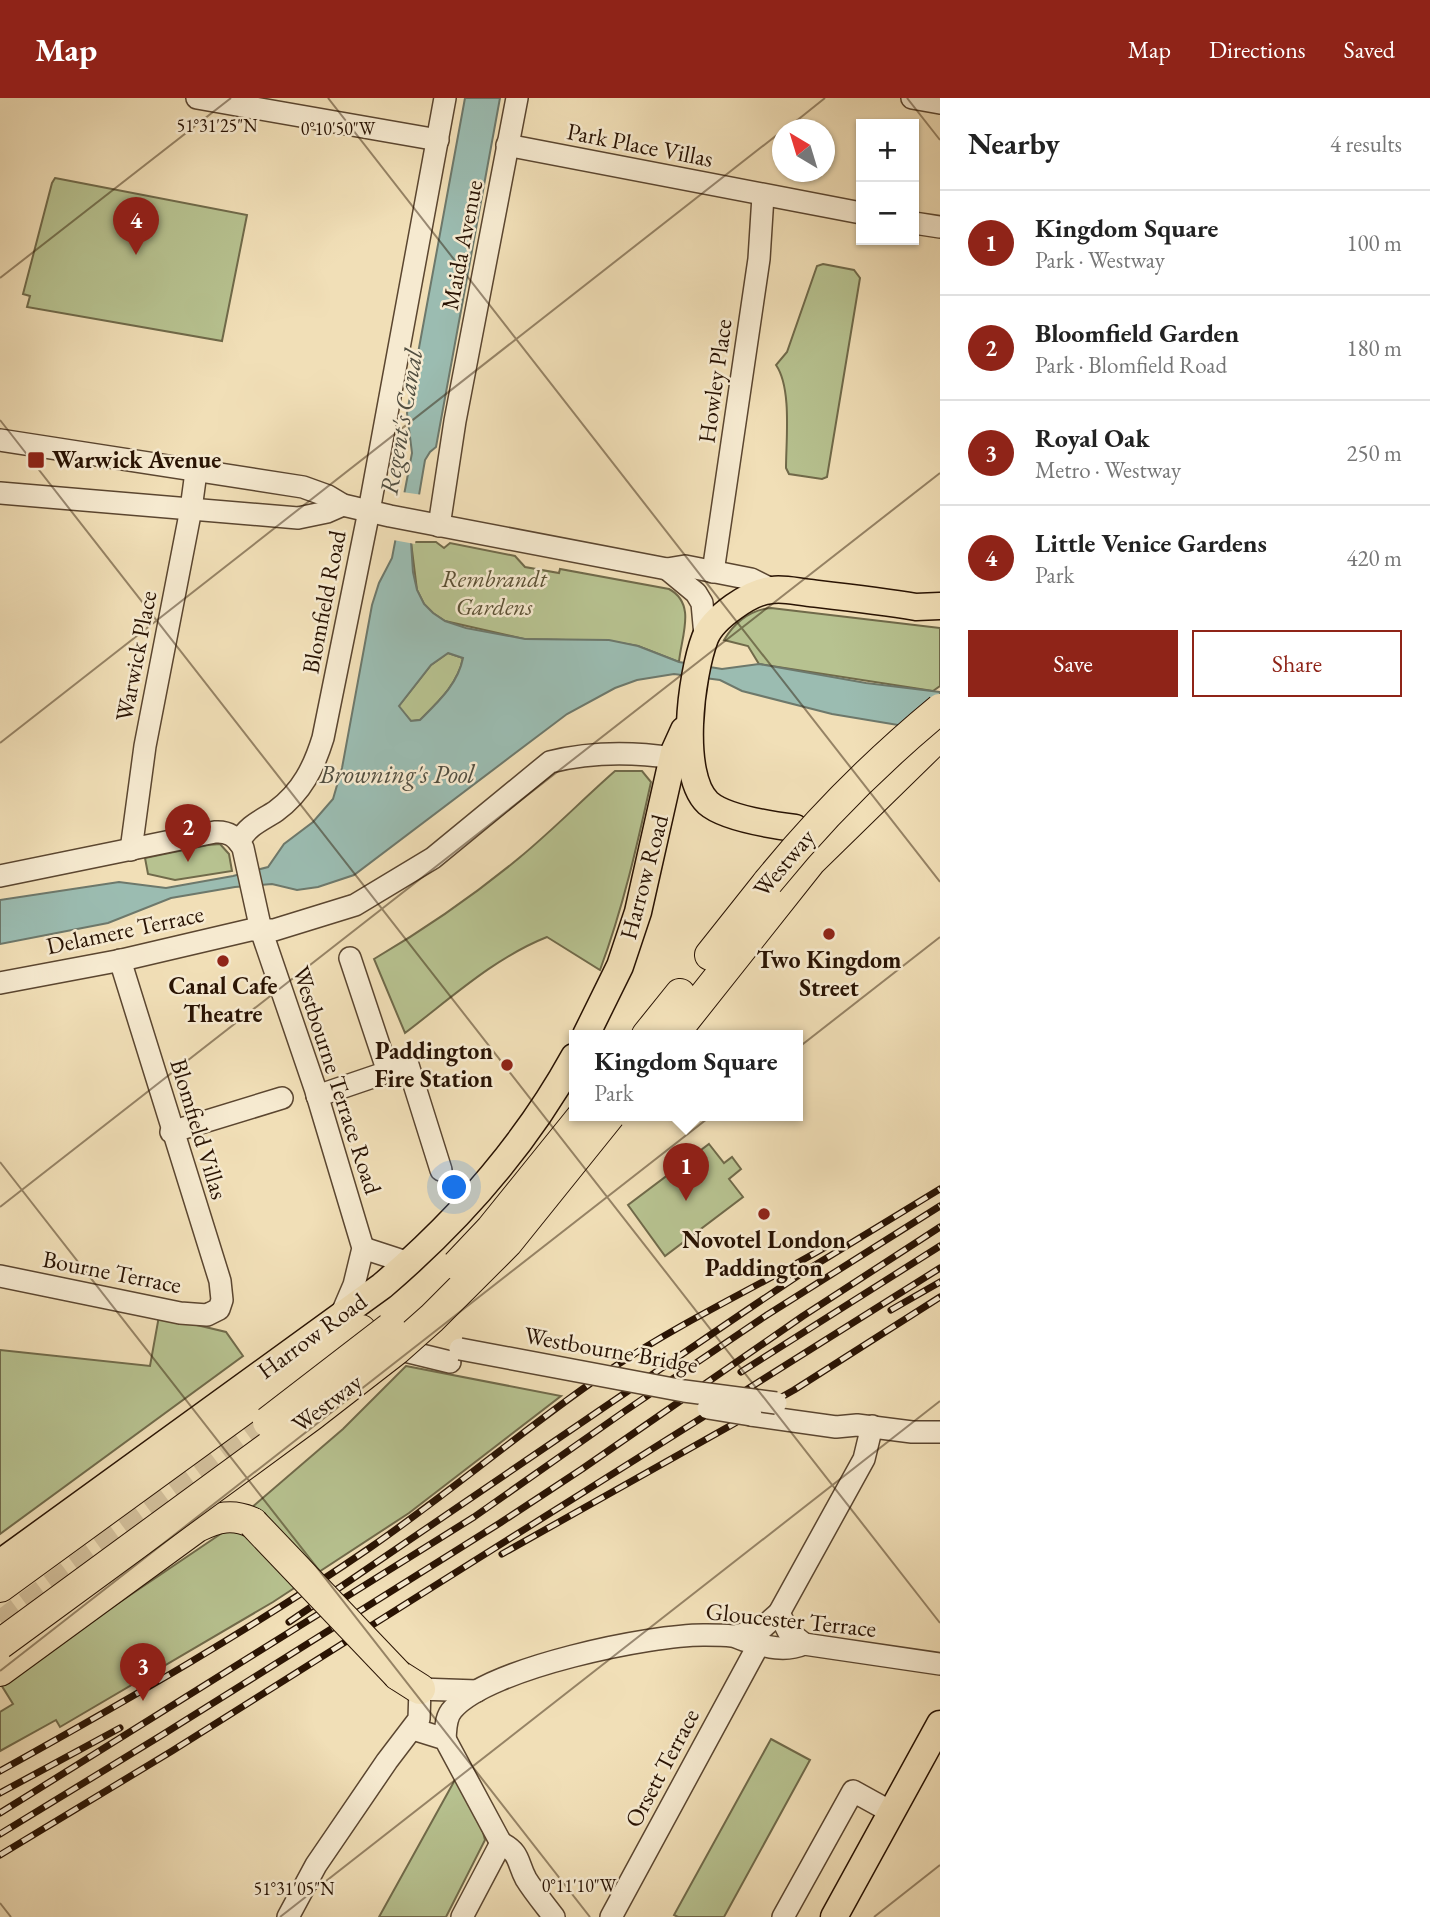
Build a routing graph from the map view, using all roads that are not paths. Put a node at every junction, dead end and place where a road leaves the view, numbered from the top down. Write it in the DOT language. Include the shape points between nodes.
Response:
graph roads {
  1 [pos="197,98"];
  2 [pos="445,98"];
  3 [pos="517,98"];
  4 [pos="912,98"];
  5 [pos="940,103"];
  6 [pos="264,104"];
  7 [pos="438,140"];
  8 [pos="507,145"];
  9 [pos="763,196"];
  10 [pos="856,213"];
  11 [pos="919,224"];
  12 [pos="940,227"];
  13 [pos="0,440"];
  14 [pos="196,472"];
  15 [pos="0,494"];
  16 [pos="343,505"];
  17 [pos="191,509"];
  18 [pos="380,513"];
  19 [pos="430,524"];
  20 [pos="667,569"];
  21 [pos="713,572"];
  22 [pos="771,589"];
  23 [pos="928,606"];
  24 [pos="940,618"];
  25 [pos="704,645"];
  26 [pos="940,709"];
  27 [pos="690,715"];
  28 [pos="940,735"];
  29 [pos="673,758"];
  30 [pos="795,828"];
  31 [pos="239,842"];
  32 [pos="131,850"];
  33 [pos="0,876"];
  34 [pos="261,930"];
  35 [pos="350,958"];
  36 [pos="120,960"];
  37 [pos="0,983"];
  38 [pos="588,1030"];
  39 [pos="651,1030"];
  40 [pos="677,1030"];
  41 [pos="569,1065"];
  42 [pos="388,1072"];
  43 [pos="317,1096"];
  44 [pos="282,1098"];
  45 [pos="578,1121"];
  46 [pos="605,1121"];
  47 [pos="172,1132"];
  48 [pos="441,1170"];
  49 [pos="363,1248"];
  50 [pos="409,1263"];
  51 [pos="0,1276"];
  52 [pos="215,1312"];
  53 [pos="351,1322"];
  54 [pos="415,1347"];
  55 [pos="865,1426"];
  56 [pos="940,1432"];
  57 [pos="0,1563"];
  58 [pos="0,1587"];
  59 [pos="779,1614"];
  60 [pos="0,1619"];
  61 [pos="735,1636"];
  62 [pos="0,1644"];
  63 [pos="759,1644"];
  64 [pos="804,1644"];
  65 [pos="940,1664"];
  66 [pos="0,1671"];
  67 [pos="409,1682"];
  68 [pos="477,1691"];
  69 [pos="940,1724"];
  70 [pos="413,1729"];
  71 [pos="445,1739"];
  72 [pos="891,1812"];
  73 [pos="501,1843"];
  74 [pos="489,1864"];
  75 [pos="524,1876"];
  76 [pos="288,1917"];
  77 [pos="462,1917"];
  78 [pos="554,1917"];
  79 [pos="611,1917"];
  80 [pos="783,1917"];
  81 [pos="834,1917"];
  1 -- 6 [label="street"];
  2 -- 7 [label="street, Blomfield Road"];
  3 -- 8 [label="street, Maida Avenue"];
  4 -- 5 [label="street"];
  6 -- 7 [label="street"];
  7 -- 18 [label="street, Blomfield Road"];
  8 -- 9 [label="street, Park Place Villas"];
  8 -- 19 [label="street, Maida Avenue" via="455,421"];
  9 -- 10 [label="street, Park Place Villas"];
  9 -- 21 [label="street, Howley Place" via="759,259"];
  11 -- 12 [label="street"];
  13 -- 14 [label="street"];
  14 -- 16 [label="street" via="303,487"];
  14 -- 17 [label="street, Warwick Place"];
  15 -- 17 [label="street"];
  16 -- 17 [label="street" via="298,518"];
  16 -- 18 [label="street"];
  17 -- 32 [label="street, Warwick Place" via="145,746"];
  18 -- 19 [label="street"];
  18 -- 31 [label="street, Blomfield Road" via="313,767 286,803 249,827"];
  19 -- 20 [label="street"];
  20 -- 21 [label="street" via="685,566"];
  20 -- 25 [label="street" via="702,603"];
  21 -- 22 [label="street" via="751,579"];
  22 -- 23 [label="main road"];
  22 -- 25 [label="main road, Harrow Road" via="723,615"];
  23 -- 24 [label="main road"];
  25 -- 27 [label="main road, Harrow Road"];
  26 -- 39 [label="highway, Westway, bridge" via="809,831"];
  27 -- 29 [label="main road, Harrow Road"];
  27 -- 30 [label="main road, Harrow Road" via="691,773 710,805"];
  28 -- 40 [label="highway, Westway" via="811,861"];
  29 -- 34 [label="street, Delamere Terrace" via="637,753 550,762 433,858 394,883 355,905"];
  29 -- 38 [label="main road, Harrow Road" via="638,912 620,966"];
  31 -- 32 [label="street" via="223,831"];
  31 -- 34 [label="street, Westbourne Terrace Road"];
  32 -- 33 [label="street"];
  34 -- 36 [label="street, Delamere Terrace"];
  34 -- 43 [label="street, Westbourne Terrace Road"];
  35 -- 42 [label="street"];
  36 -- 37 [label="street, Delamere Terrace"];
  36 -- 47 [label="street, Blomfield Villas"];
  41 -- 50 [label="main road, Harrow Road" via="498,1168"];
  42 -- 43 [label="street"];
  42 -- 48 [label="street" via="408,1065"];
  43 -- 49 [label="street, Westbourne Terrace Road"];
  44 -- 47 [label="street"];
  45 -- 60 [label="highway, Westway, bridge" via="491,1229 382,1335"];
  46 -- 62 [label="highway, Westway, bridge" via="507,1243 414,1334 311,1416"];
  47 -- 52 [label="street, Blomfield Villas" via="220,1281 222,1300"];
  49 -- 50 [label="street"];
  49 -- 53 [label="street"];
  50 -- 53 [label="main road, Harrow Road"];
  51 -- 52 [label="street, Bourne Terrace" via="180,1313"];
  53 -- 57 [label="main road, Harrow Road"];
  53 -- 58 [label="highway" via="338,1341"];
  54 -- 55 [label="street, Westbourne Bridge, bridge" via="751,1415 783,1413 836,1427"];
  55 -- 56 [label="street, Westbourne Bridge"];
  55 -- 59 [label="street" via="864,1459"];
  59 -- 61 [label="street" via="760,1630"];
  59 -- 64 [label="street" via="788,1631"];
  61 -- 63 [label="street, Gloucester Terrace"];
  61 -- 68 [label="street, Gloucester Terrace" via="702,1635 608,1648 544,1664"];
  63 -- 64 [label="street, Gloucester Terrace" via="790,1650"];
  63 -- 79 [label="street, Orsett Terrace"];
  64 -- 65 [label="street, Gloucester Terrace"];
  66 -- 67 [label="highway, bridge" via="197,1527 212,1519 242,1517"];
  67 -- 68 [label="street, Gloucester Terrace"];
  67 -- 70 [label="street" via="419,1719"];
  68 -- 71 [label="street, Gloucester Terrace" via="450,1712"];
  69 -- 72 [label="main road"];
  70 -- 71 [label="street"];
  70 -- 76 [label="street" via="316,1865"];
  71 -- 73 [label="street"];
  72 -- 80 [label="street" via="853,1791"];
  72 -- 81 [label="main road"];
  73 -- 74 [label="street"];
  73 -- 75 [label="street" via="512,1848"];
  74 -- 75 [label="street"];
  74 -- 77 [label="street"];
  75 -- 78 [label="street"];
}
